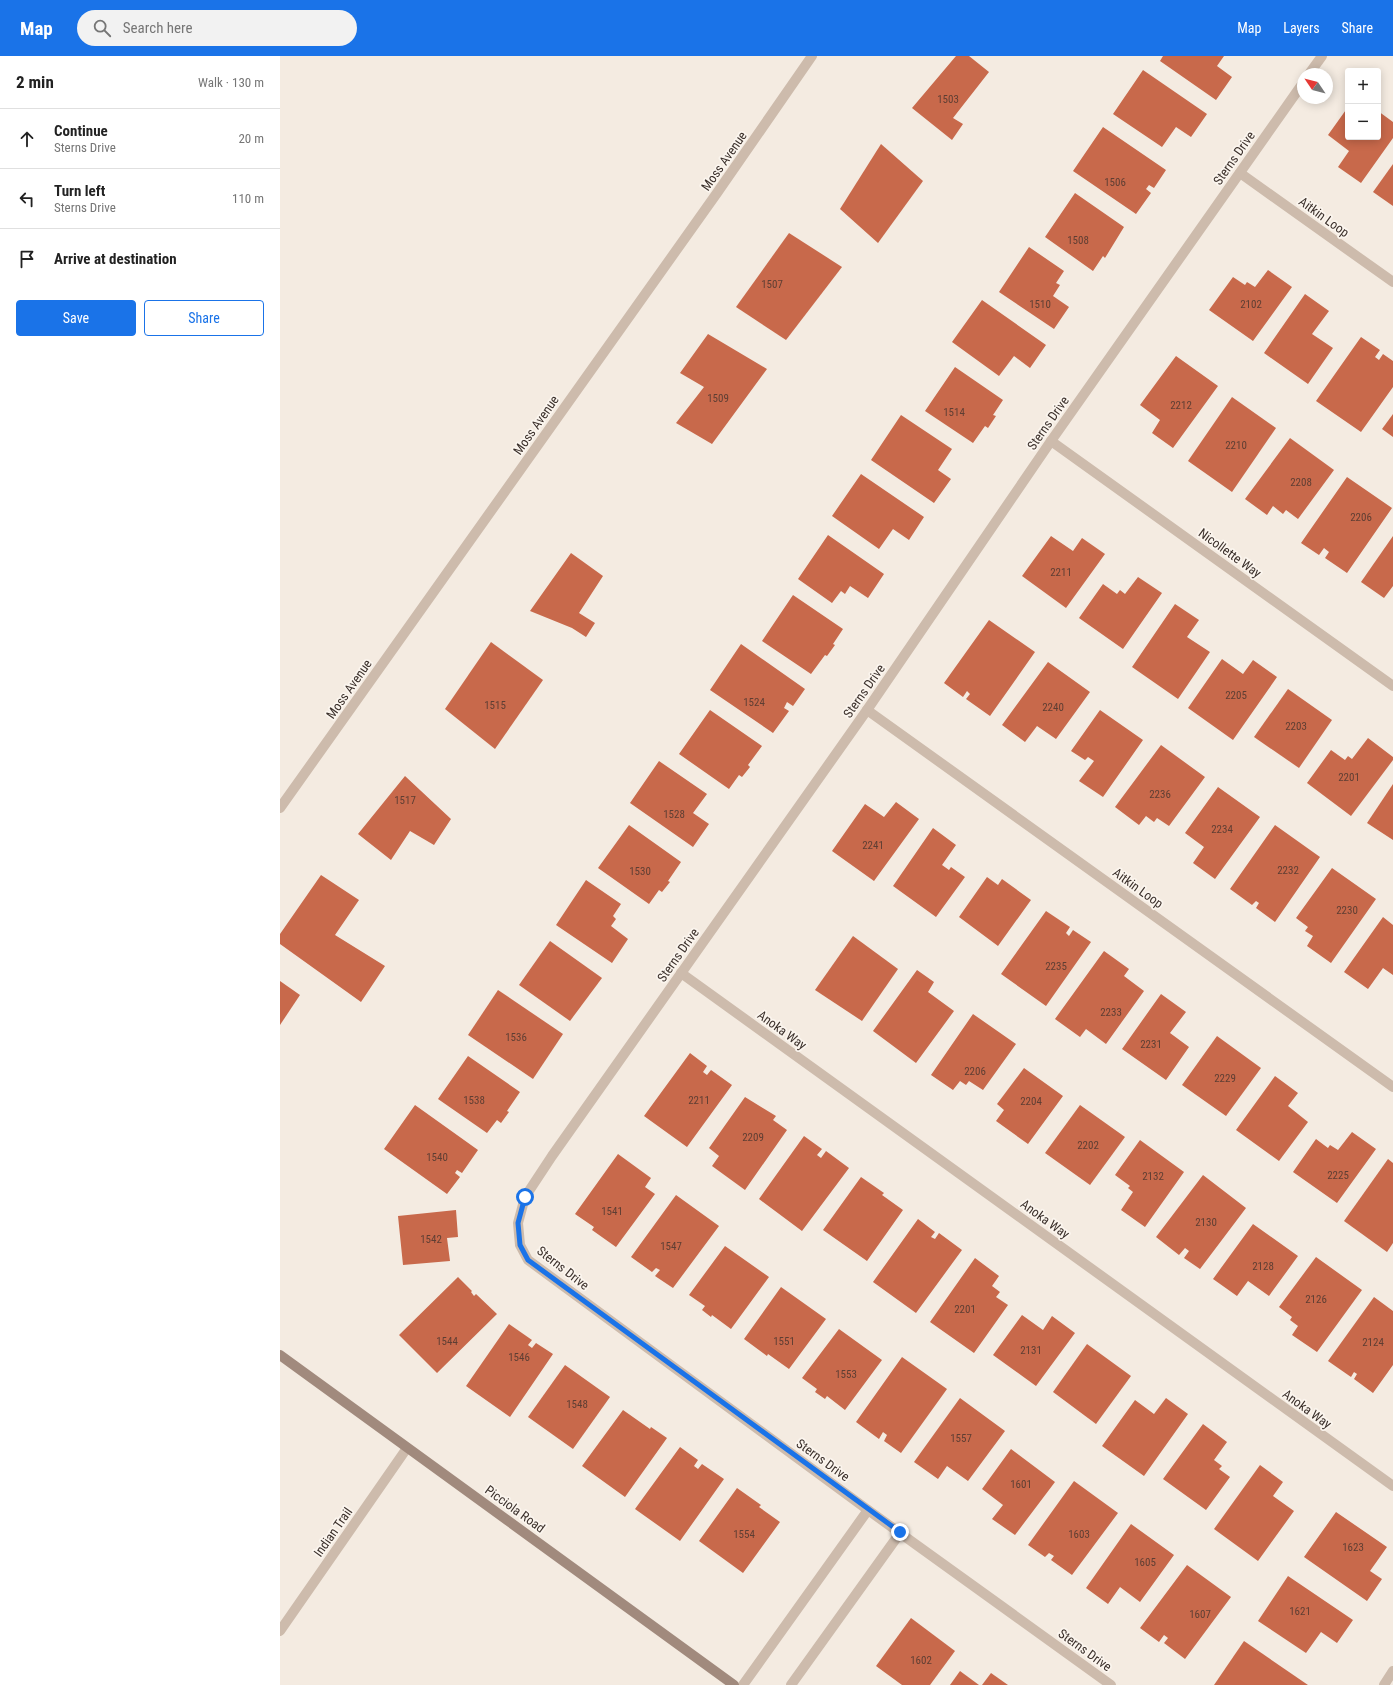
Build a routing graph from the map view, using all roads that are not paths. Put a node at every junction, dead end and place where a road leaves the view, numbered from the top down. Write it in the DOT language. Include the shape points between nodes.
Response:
graph roads {
  1 [pos="812,56"];
  2 [pos="1322,56"];
  3 [pos="1313,68"];
  4 [pos="1297,92"];
  5 [pos="1240,173"];
  6 [pos="1393,282"];
  7 [pos="1051,441"];
  8 [pos="1393,686"];
  9 [pos="867,710"];
  10 [pos="280,808"];
  11 [pos="681,973"];
  12 [pos="1393,1086"];
  13 [pos="280,1355"];
  14 [pos="407,1448"];
  15 [pos="1393,1486"];
  16 [pos="868,1510"];
  17 [pos="900,1532"];
  18 [pos="280,1631"];
  19 [pos="1393,1671"];
  20 [pos="734,1685"];
  21 [pos="743,1685"];
  22 [pos="791,1685"];
  23 [pos="1111,1685"];
  24 [pos="1384,1685"];
  1 -- 10 [label="street, Moss Avenue"];
  2 -- 3 [label="street"];
  4 -- 5 [label="street, Sterns Drive"];
  5 -- 6 [label="street, Aitkin Loop"];
  5 -- 7 [label="street, Sterns Drive"];
  7 -- 8 [label="street, Nicollette Way"];
  7 -- 9 [label="street, Sterns Drive"];
  9 -- 11 [label="street, Sterns Drive"];
  9 -- 12 [label="street, Aitkin Loop"];
  11 -- 15 [label="street, Anoka Way"];
  11 -- 16 [label="street, Sterns Drive" via="525,1197 518,1223 520,1245 528,1260"];
  13 -- 14 [label="street, Picciola Road"];
  14 -- 18 [label="street, Indian Trail"];
  14 -- 20 [label="street, Picciola Road"];
  16 -- 17 [label="street, Sterns Drive"];
  16 -- 21 [label="street"];
  17 -- 22 [label="street"];
  17 -- 23 [label="street, Sterns Drive"];
  19 -- 24 [label="street"];
}
